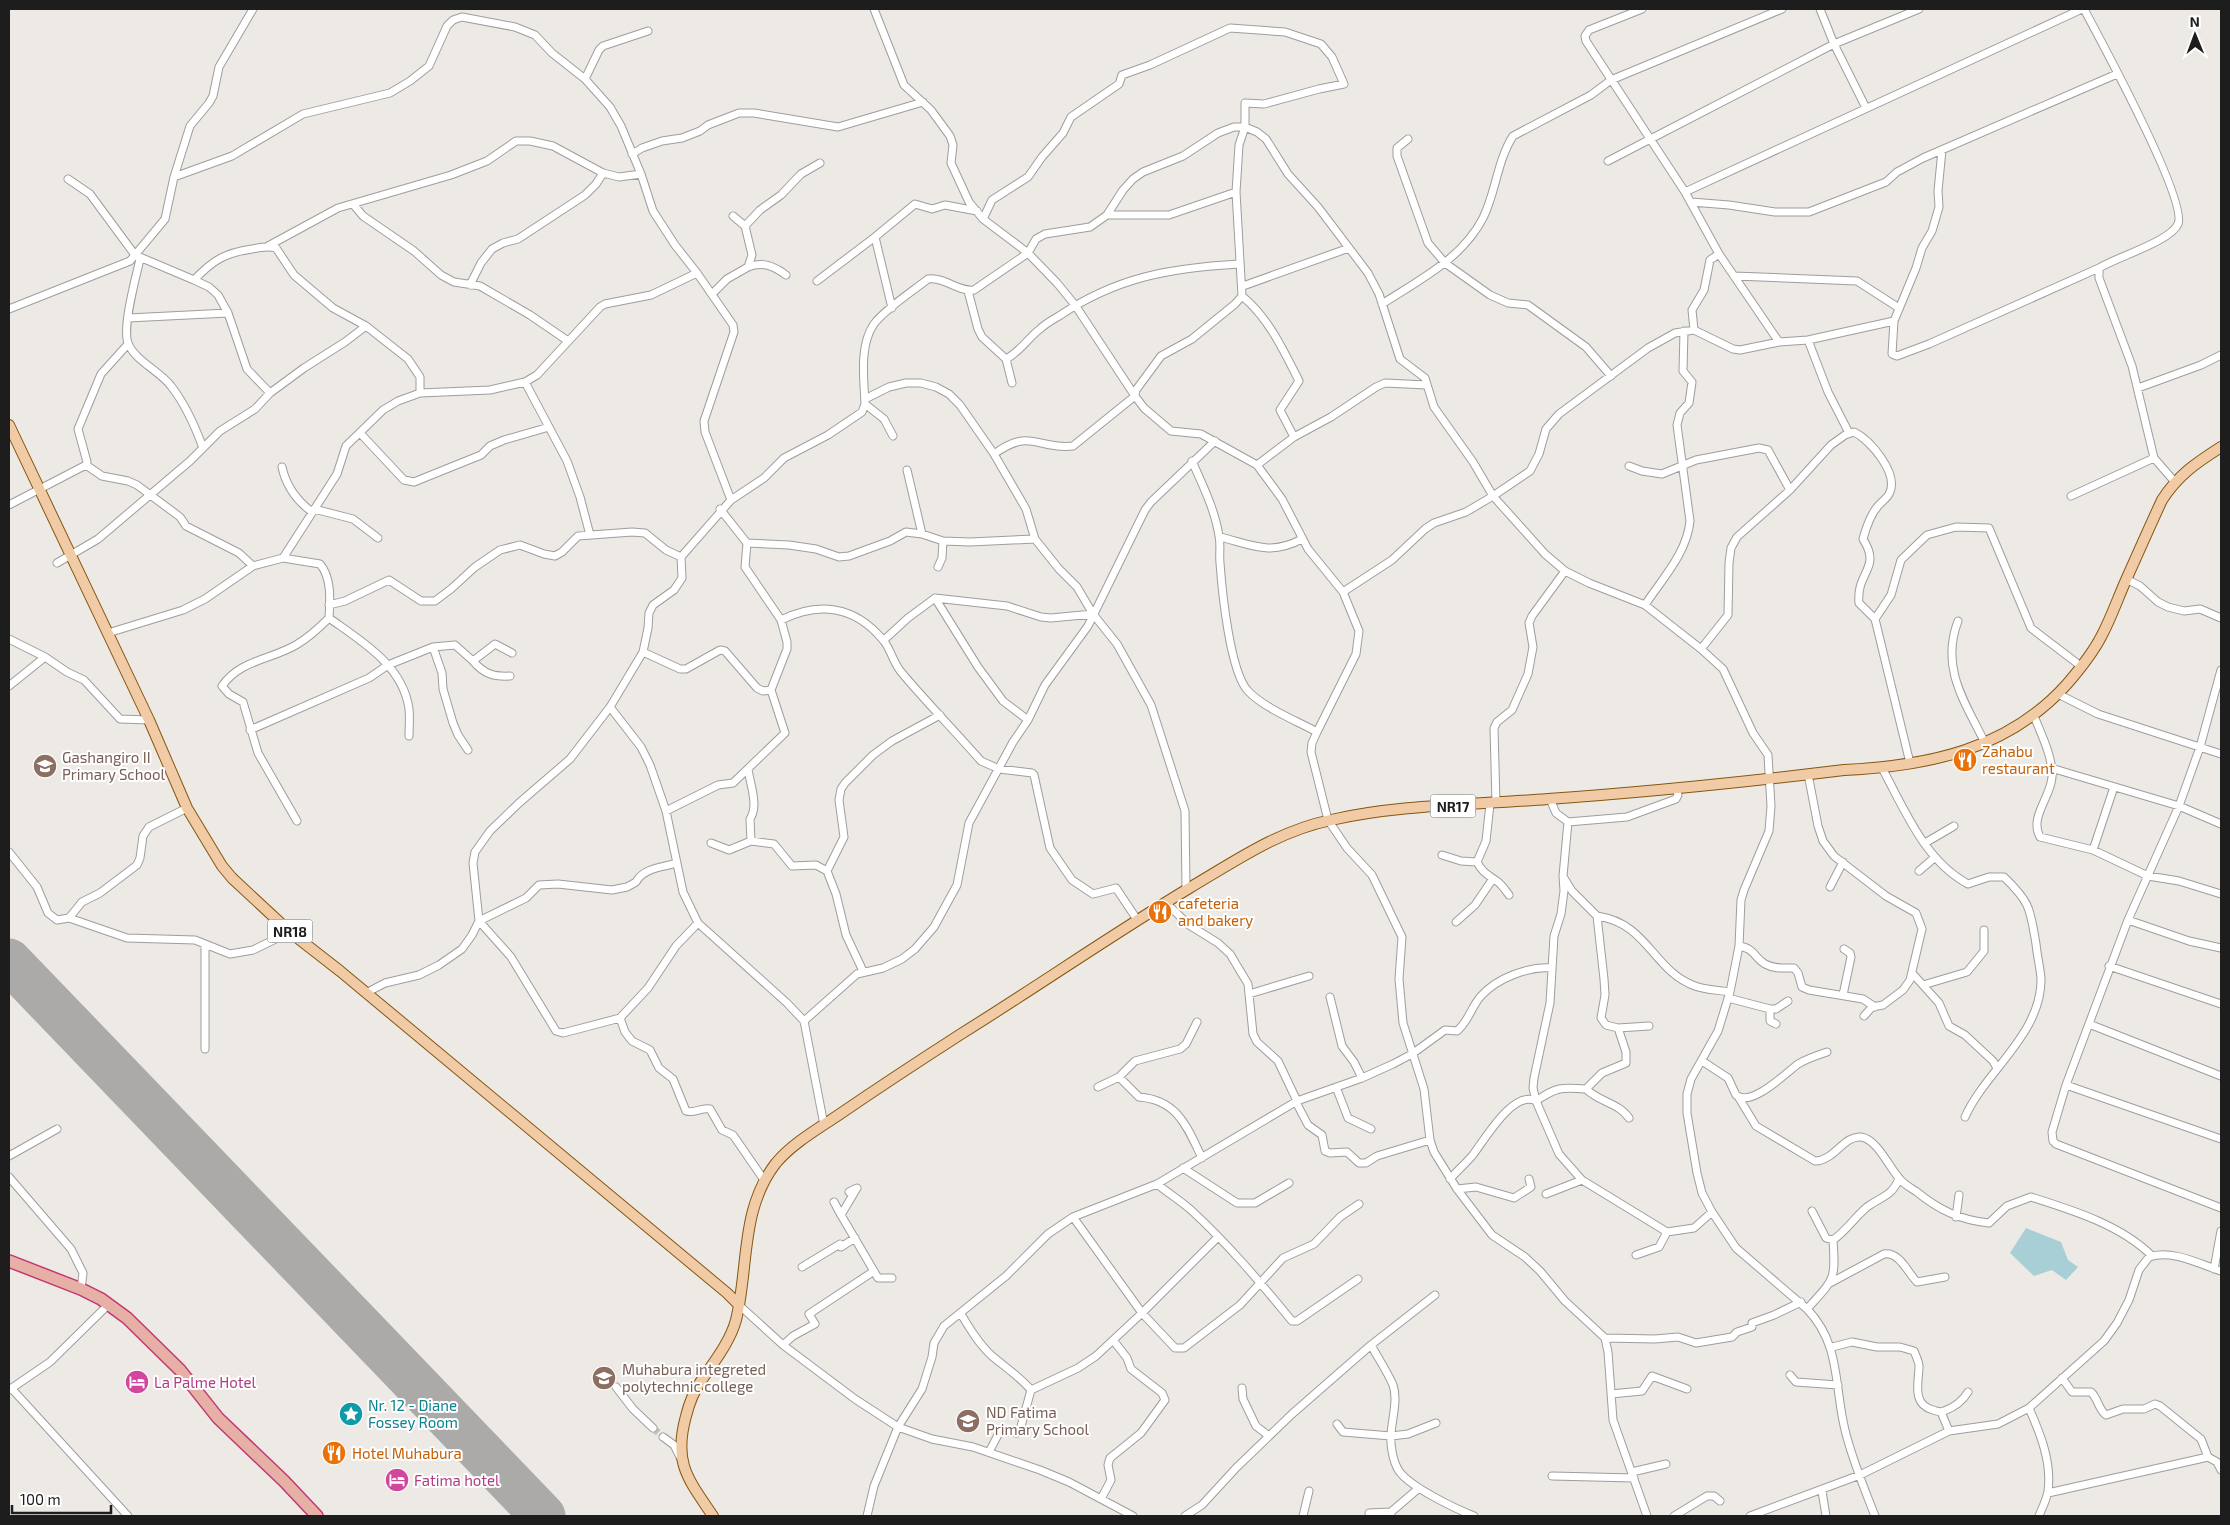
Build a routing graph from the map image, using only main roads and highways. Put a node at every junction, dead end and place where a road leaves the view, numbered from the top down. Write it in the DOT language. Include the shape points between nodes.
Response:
graph roads {
  1 [pos="9,425"];
  2 [pos="2221,447"];
  3 [pos="9,1261"];
  4 [pos="739,1305"];
  5 [pos="315,1516"];
  6 [pos="713,1516"];
  1 -- 4 [label="main road, NR18" via="188,808 222,866 290,932"];
  2 -- 4 [label="main road, NR17" via="2174,482 2162,500 2102,636 2082,667 2034,716 2009,732 1957,754 1882,768 1550,799 1380,810 1328,820 1276,837 1165,902 913,1064 788,1150 764,1180 754,1204"];
  3 -- 5 [label="highway" via="81,1289 127,1318 180,1370 218,1418 284,1481"];
  4 -- 6 [label="main road, NR17" via="732,1332 698,1386 680,1435 681,1460"];
}
